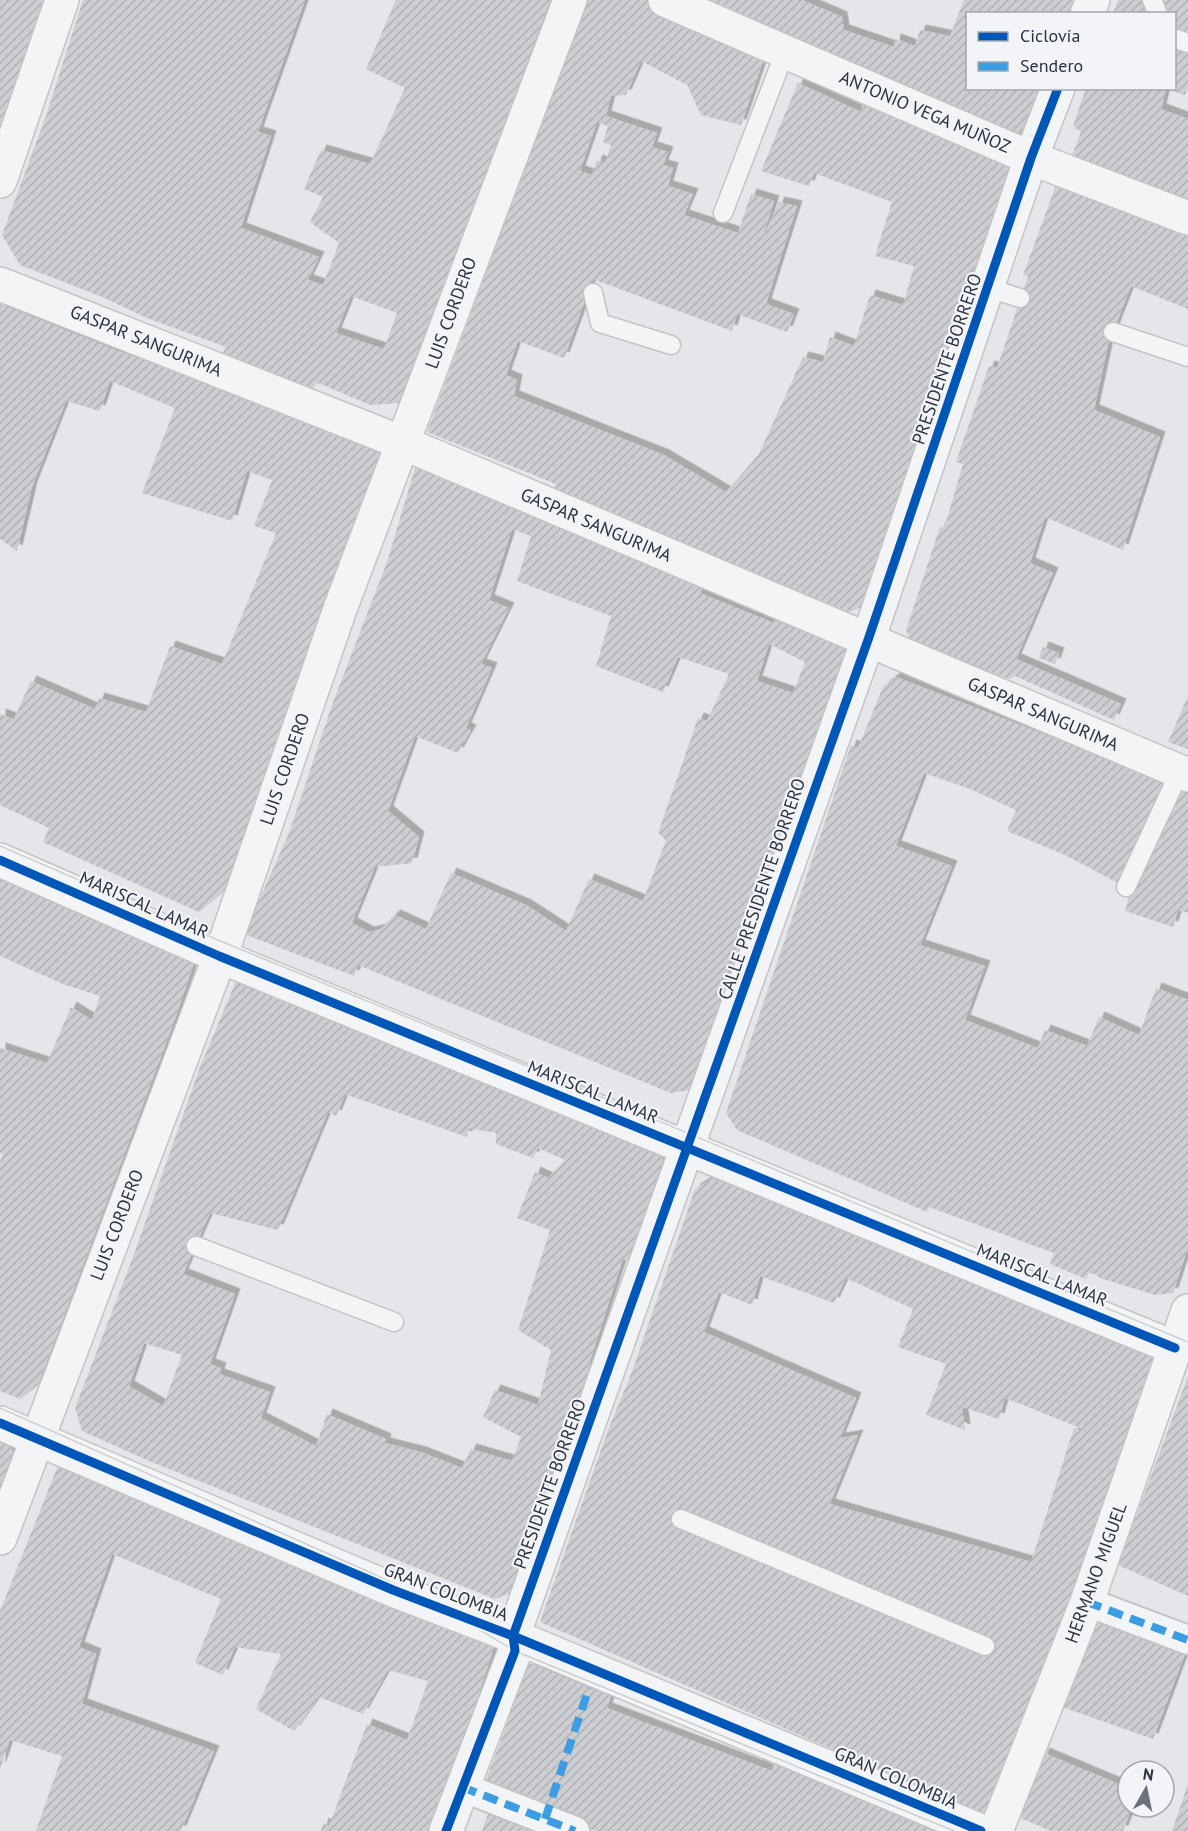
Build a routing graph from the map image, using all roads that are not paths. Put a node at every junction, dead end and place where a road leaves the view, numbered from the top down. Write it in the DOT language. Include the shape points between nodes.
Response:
graph roads {
  1 [pos="62,0"];
  2 [pos="570,0"];
  3 [pos="665,0"];
  4 [pos="785,52"];
  5 [pos="1057,90"];
  6 [pos="1031,158"];
  7 [pos="0,181"];
  8 [pos="723,213"];
  9 [pos="1188,218"];
  10 [pos="0,284"];
  11 [pos="988,288"];
  12 [pos="593,293"];
  13 [pos="1020,298"];
  14 [pos="1113,332"];
  15 [pos="671,345"];
  16 [pos="1188,357"];
  17 [pos="403,443"];
  18 [pos="868,640"];
  19 [pos="1184,773"];
  20 [pos="0,860"];
  21 [pos="1126,887"];
  22 [pos="219,956"];
  23 [pos="688,1149"];
  24 [pos="196,1246"];
  25 [pos="1188,1311"];
  26 [pos="394,1322"];
  27 [pos="1175,1348"];
  28 [pos="0,1423"];
  29 [pos="35,1439"];
  30 [pos="681,1519"];
  31 [pos="0,1538"];
  32 [pos="1087,1602"];
  33 [pos="513,1636"];
  34 [pos="1188,1640"];
  35 [pos="985,1646"];
  36 [pos="462,1787"];
  37 [pos="446,1831"];
  38 [pos="575,1831"];
  39 [pos="981,1831"];
  40 [pos="996,1831"];
  1 -- 7 [label="street"];
  2 -- 17 [label="street, LUIS CORDERO" via="483,253"];
  3 -- 4 [label="street, ANTONIO VEGA MUÑOZ"];
  4 -- 6 [label="street, ANTONIO VEGA MUÑOZ"];
  4 -- 8 [label="lane"];
  5 -- 6 [label="street, PRESIDENTE BORRERO"];
  6 -- 9 [label="street, ANTONIO VEGA MUÑOZ"];
  6 -- 11 [label="street, PRESIDENTE BORRERO"];
  10 -- 17 [label="street, GASPAR SANGURIMA"];
  11 -- 13 [label="lane"];
  11 -- 18 [label="street, PRESIDENTE BORRERO"];
  12 -- 15 [label="lane" via="600,323"];
  14 -- 16 [label="lane"];
  17 -- 18 [label="street, GASPAR SANGURIMA"];
  17 -- 22 [label="street, LUIS CORDERO" via="340,609"];
  18 -- 19 [label="street, GASPAR SANGURIMA"];
  18 -- 23 [label="street, CALLE PRESIDENTE BORRERO"];
  19 -- 21 [label="lane"];
  20 -- 22 [label="street, MARISCAL LAMAR"];
  22 -- 23 [label="street, MARISCAL LAMAR"];
  22 -- 29 [label="street, LUIS CORDERO"];
  23 -- 27 [label="street, MARISCAL LAMAR"];
  23 -- 33 [label="street, PRESIDENTE BORRERO"];
  24 -- 26 [label="lane"];
  25 -- 27 [label="street, HERMANO MIGUEL"];
  27 -- 32 [label="street, HERMANO MIGUEL"];
  28 -- 29 [label="street, GRAN COLOMBIA"];
  29 -- 31 [label="street, LUIS CORDERO"];
  29 -- 33 [label="street, GRAN COLOMBIA" via="393,1590"];
  30 -- 35 [label="lane"];
  32 -- 34 [label="street"];
  32 -- 40 [label="street, HERMANO MIGUEL" via="1052,1671"];
  33 -- 36 [label="street, PRESIDENTE BORRERO" via="515,1651"];
  33 -- 39 [label="street, GRAN COLOMBIA"];
  36 -- 37 [label="street, PRESIDENTE BORRERO"];
  36 -- 38 [label="street"];
}
